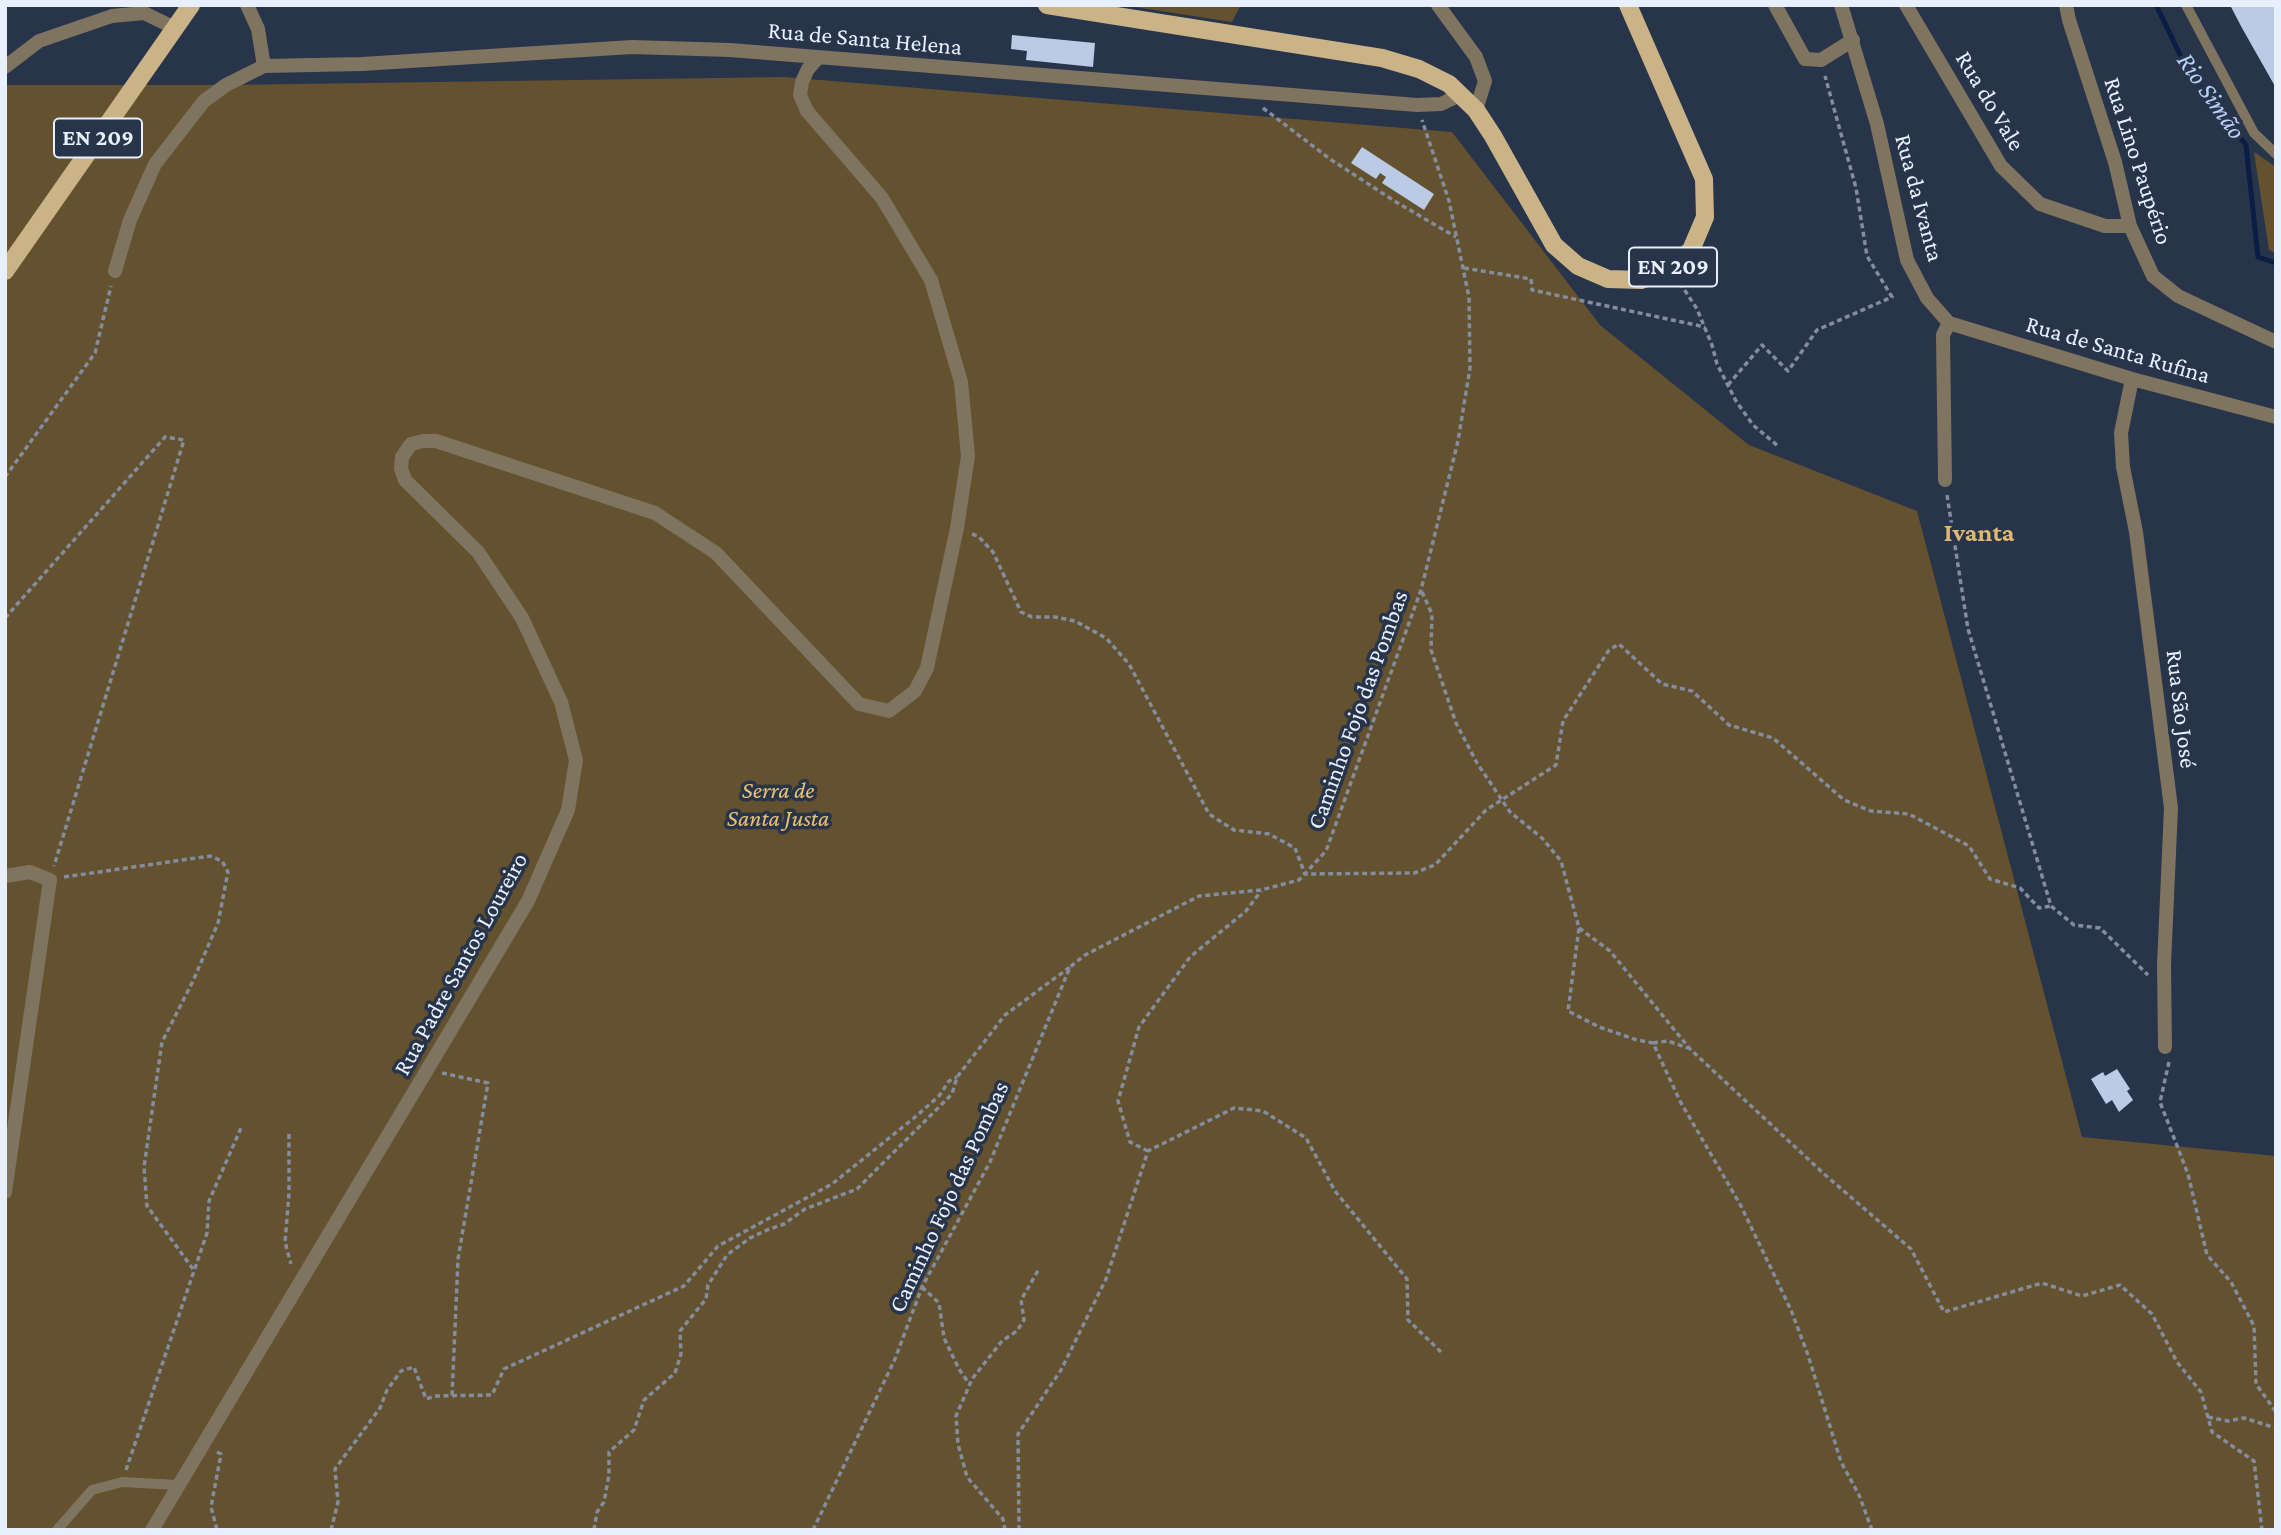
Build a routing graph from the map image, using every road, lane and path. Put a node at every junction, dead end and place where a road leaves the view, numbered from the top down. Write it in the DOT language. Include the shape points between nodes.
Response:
graph roads {
  1 [pos="191,5"];
  2 [pos="247,5"];
  3 [pos="1047,5"];
  4 [pos="1438,5"];
  5 [pos="1628,5"];
  6 [pos="1775,5"];
  7 [pos="1841,5"];
  8 [pos="1906,5"];
  9 [pos="2066,5"];
  10 [pos="2186,5"];
  11 [pos="176,28"];
  12 [pos="1855,47"];
  13 [pos="817,59"];
  14 [pos="1821,60"];
  15 [pos="264,66"];
  16 [pos="5,67"];
  17 [pos="1242,92"];
  18 [pos="1460,95"];
  19 [pos="1417,105"];
  20 [pos="1476,110"];
  21 [pos="2276,154"];
  22 [pos="2130,226"];
  23 [pos="1456,237"];
  24 [pos="1463,268"];
  25 [pos="1669,270"];
  26 [pos="5,271"];
  27 [pos="115,271"];
  28 [pos="1949,323"];
  29 [pos="1705,327"];
  30 [pos="2276,342"];
  31 [pos="2132,379"];
  32 [pos="1728,385"];
  33 [pos="2276,416"];
  34 [pos="1778,446"];
  35 [pos="5,477"];
  36 [pos="1945,481"];
  37 [pos="957,528"];
  38 [pos="1421,590"];
  39 [pos="5,618"];
  40 [pos="1501,799"];
  41 [pos="1305,874"];
  42 [pos="5,876"];
  43 [pos="50,880"];
  44 [pos="1261,890"];
  45 [pos="2051,906"];
  46 [pos="1579,928"];
  47 [pos="2164,965"];
  48 [pos="1070,967"];
  49 [pos="1653,1043"];
  50 [pos="2165,1047"];
  51 [pos="1690,1049"];
  52 [pos="439,1072"];
  53 [pos="957,1077"];
  54 [pos="241,1128"];
  55 [pos="289,1135"];
  56 [pos="1148,1151"];
  57 [pos="5,1192"];
  58 [pos="193,1269"];
  59 [pos="1039,1269"];
  60 [pos="297,1286"];
  61 [pos="922,1287"];
  62 [pos="1441,1352"];
  63 [pos="970,1385"];
  64 [pos="452,1396"];
  65 [pos="2276,1412"];
  66 [pos="2208,1417"];
  67 [pos="2276,1428"];
  68 [pos="203,1443"];
  69 [pos="122,1482"];
  70 [pos="178,1485"];
  71 [pos="57,1530"];
  72 [pos="152,1530"];
  73 [pos="217,1530"];
  74 [pos="331,1530"];
  75 [pos="594,1530"];
  76 [pos="814,1530"];
  77 [pos="1005,1530"];
  78 [pos="1019,1530"];
  79 [pos="1872,1530"];
  80 [pos="2263,1530"];
  1 -- 11 [label="main road, EN 209"];
  2 -- 15 [label="street" via="258,29"];
  3 -- 18 [label="main road, EN 209" via="1382,58 1419,69"];
  4 -- 20 [label="street" via="1476,57 1485,81"];
  5 -- 25 [label="main road, EN 209" via="1704,180 1705,217 1692,250"];
  6 -- 14 [label="street" via="1805,59"];
  7 -- 12 [label="street, Rua da Ivanta"];
  8 -- 22 [label="street, Rua do Vale" via="2001,166 2040,204 2105,226"];
  9 -- 22 [label="street, Rua Lino Paupério"];
  10 -- 21 [label="lane" via="2255,133"];
  11 -- 16 [label="street" via="144,13 112,16 38,41"];
  11 -- 26 [label="main road, EN 209"];
  12 -- 14 [label="street"];
  12 -- 28 [label="street, Rua da Ivanta" via="1907,260 1927,298"];
  13 -- 15 [label="street, Rua de Santa Helena" via="632,47"];
  13 -- 17 [label="street, Rua de Santa Helena"];
  13 -- 37 [label="street, Rua Padre Santos Loureiro" via="802,82 800,95 807,111 882,198 931,280 961,382 968,456"];
  14 -- 32 [label="path" via="1856,188 1867,256 1892,297 1817,330 1788,371 1762,345"];
  15 -- 27 [label="street, Rua de Santa Helena" via="204,101 155,164 130,220"];
  17 -- 19 [label="street, Rua de Santa Helena"];
  17 -- 23 [label="path" via="1330,159"];
  18 -- 19 [label="street, Rua de Santa Helena" via="1441,104"];
  18 -- 20 [label="main road, EN 209"];
  19 -- 23 [label="path, Caminho Fojo das Pombas"];
  20 -- 25 [label="main road, EN 209" via="1554,246 1578,266 1608,279 1642,280"];
  22 -- 30 [label="street, Rua Lino Paupério" via="2153,276 2178,296"];
  23 -- 24 [label="path, Caminho Fojo das Pombas"];
  24 -- 29 [label="path" via="1531,279 1532,290"];
  24 -- 38 [label="path, Caminho Fojo das Pombas" via="1469,297 1470,368 1458,441"];
  25 -- 29 [label="path"];
  27 -- 35 [label="path" via="95,353"];
  28 -- 31 [label="street, Rua de Santa Rufina"];
  28 -- 36 [label="street" via="1943,335"];
  29 -- 32 [label="path"];
  31 -- 33 [label="street, Rua de Santa Rufina"];
  31 -- 47 [label="street, Rua São José" via="2121,433 2123,467 2136,531 2171,808"];
  32 -- 34 [label="path" via="1753,425"];
  36 -- 45 [label="path" via="1968,629"];
  37 -- 41 [label="path" via="978,536 993,552 1021,612 1075,621 1106,638 1129,664 1209,814 1234,830 1269,834 1295,848"];
  37 -- 60 [label="street, Rua Padre Santos Loureiro" via="927,668 915,691 889,711 859,704 716,553 655,513 436,442 411,444 402,457 405,480 478,552 522,618 561,702 576,760 568,810 528,901"];
  38 -- 40 [label="path" via="1432,614 1431,650 1456,723"];
  38 -- 41 [label="path, Caminho Fojo das Pombas" via="1326,850"];
  39 -- 43 [label="path" via="165,437 184,440"];
  40 -- 41 [label="path" via="1435,864 1413,873"];
  40 -- 45 [label="path" via="1556,765 1563,721 1609,650 1619,644 1662,684 1692,691 1730,725 1773,738 1844,800 1871,811 1909,814 1969,846 1990,879 2020,888 2039,908"];
  40 -- 46 [label="path" via="1561,861"];
  41 -- 44 [label="path, Caminho Fojo das Pombas" via="1299,880"];
  42 -- 43 [label="street" via="30,872"];
  43 -- 57 [label="street"];
  43 -- 58 [label="path" via="210,856 222,861 228,872 218,923 162,1042 144,1167 147,1206"];
  44 -- 48 [label="path, Caminho Fojo das Pombas" via="1199,897"];
  44 -- 56 [label="path" via="1246,911 1190,957 1139,1027 1118,1101 1130,1142"];
  45 -- 47 [label="path" via="2074,925 2100,928 2152,978"];
  46 -- 49 [label="path" via="1568,1011 1599,1027"];
  46 -- 51 [label="path" via="1610,951"];
  47 -- 50 [label="street, Rua São José"];
  48 -- 53 [label="path" via="1005,1016"];
  48 -- 61 [label="path, Caminho Fojo das Pombas" via="990,1162"];
  49 -- 51 [label="path" via="1668,1041"];
  49 -- 79 [label="path" via="1791,1310 1841,1462"];
  50 -- 65 [label="path" via="2169,1062 2160,1102 2188,1174 2207,1255 2231,1282 2254,1326 2256,1384"];
  51 -- 66 [label="path" via="1911,1249 1944,1312 2042,1283 2082,1296 2120,1285 2152,1314 2177,1362 2201,1392"];
  52 -- 64 [label="path" via="488,1083 457,1259"];
  53 -- 64 [label="path" via="931,1104 832,1184 718,1246 684,1286 504,1369 492,1395"];
  53 -- 75 [label="path" via="952,1094 857,1189 805,1209 727,1255 708,1285 706,1299 680,1331 681,1354 675,1373 644,1400 634,1430 610,1452 604,1502"];
  54 -- 58 [label="path" via="209,1201 207,1233"];
  55 -- 60 [label="path" via="285,1241"];
  56 -- 62 [label="path" via="1234,1108 1263,1111 1306,1138 1335,1191 1407,1279 1408,1320"];
  56 -- 78 [label="path" via="1106,1279 1061,1370 1018,1434"];
  58 -- 69 [label="path"];
  59 -- 63 [label="path" via="1021,1300 1024,1320 1002,1341"];
  60 -- 68 [label="street, Rua Padre Santos Loureiro"];
  61 -- 63 [label="path" via="939,1303 944,1338"];
  61 -- 76 [label="path, Caminho Fojo das Pombas" via="895,1359"];
  63 -- 77 [label="path" via="956,1416 958,1444 967,1477 1003,1518"];
  64 -- 74 [label="path" via="426,1399 414,1367 401,1371 335,1469 338,1502"];
  66 -- 67 [label="path" via="2244,1419"];
  66 -- 80 [label="path" via="2212,1432 2254,1461"];
  68 -- 70 [label="street, Rua Padre Santos Loureiro"];
  68 -- 73 [label="path" via="221,1454 211,1507"];
  69 -- 70 [label="lane"];
  69 -- 71 [label="lane" via="92,1490"];
  70 -- 72 [label="street, Rua Padre Santos Loureiro"];
}
